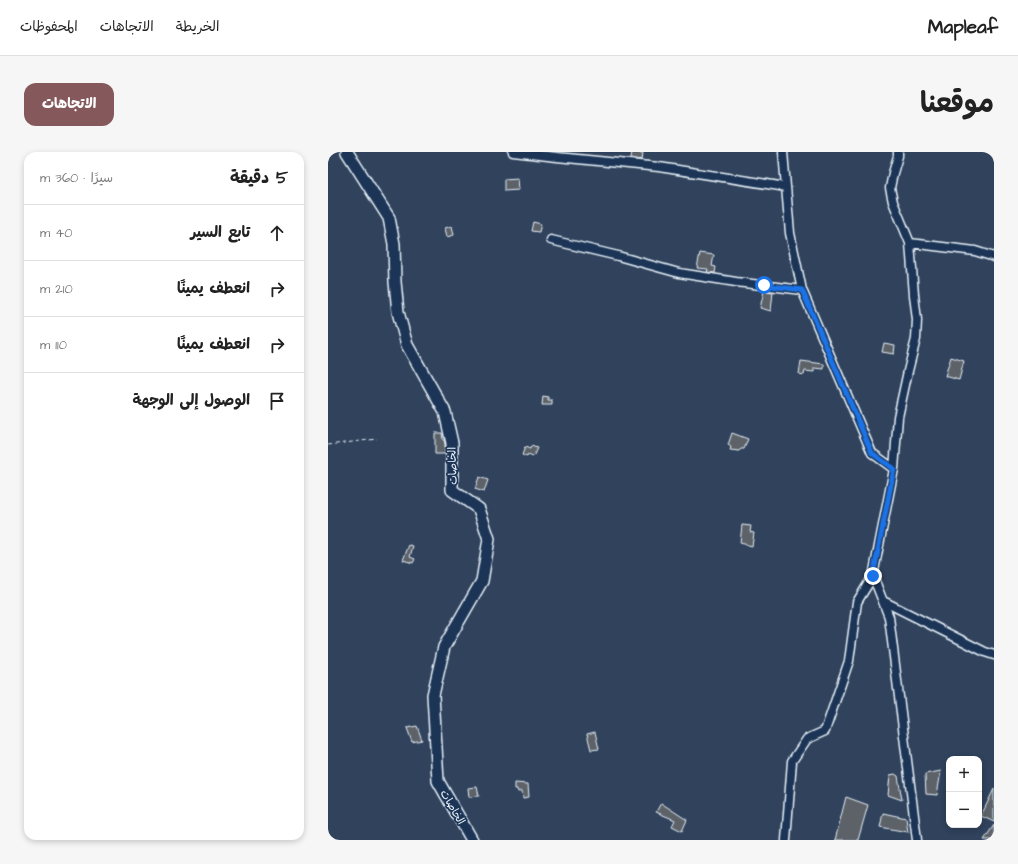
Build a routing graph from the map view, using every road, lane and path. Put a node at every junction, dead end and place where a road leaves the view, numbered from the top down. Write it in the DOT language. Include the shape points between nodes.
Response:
graph roads {
  1 [pos="347,152"];
  2 [pos="513,152"];
  3 [pos="783,152"];
  4 [pos="898,152"];
  5 [pos="786,187"];
  6 [pos="551,240"];
  7 [pos="910,243"];
  8 [pos="994,257"];
  9 [pos="802,290"];
  10 [pos="376,439"];
  11 [pos="328,445"];
  12 [pos="894,469"];
  13 [pos="873,576"];
  14 [pos="883,601"];
  15 [pos="994,655"];
  16 [pos="472,840"];
  17 [pos="786,840"];
  18 [pos="917,840"];
  1 -- 16 [label="street, الخاصات" via="389,218 394,244 398,312 407,346 445,412 452,443 452,490 479,509 489,539 482,581 444,647 433,695 438,781"];
  2 -- 5 [label="street" via="659,167"];
  3 -- 5 [label="street"];
  4 -- 7 [label="street" via="890,188"];
  5 -- 9 [label="street" via="790,233"];
  6 -- 9 [label="street" via="679,273"];
  7 -- 8 [label="street" via="975,251"];
  7 -- 12 [label="street" via="917,320 916,339 898,417"];
  9 -- 12 [label="street" via="872,453"];
  10 -- 11 [label="path"];
  12 -- 13 [label="street"];
  13 -- 14 [label="street"];
  13 -- 17 [label="street" via="858,602 849,661 825,731 807,739 792,761"];
  14 -- 15 [label="street"];
  14 -- 18 [label="street" via="889,617"];
}
